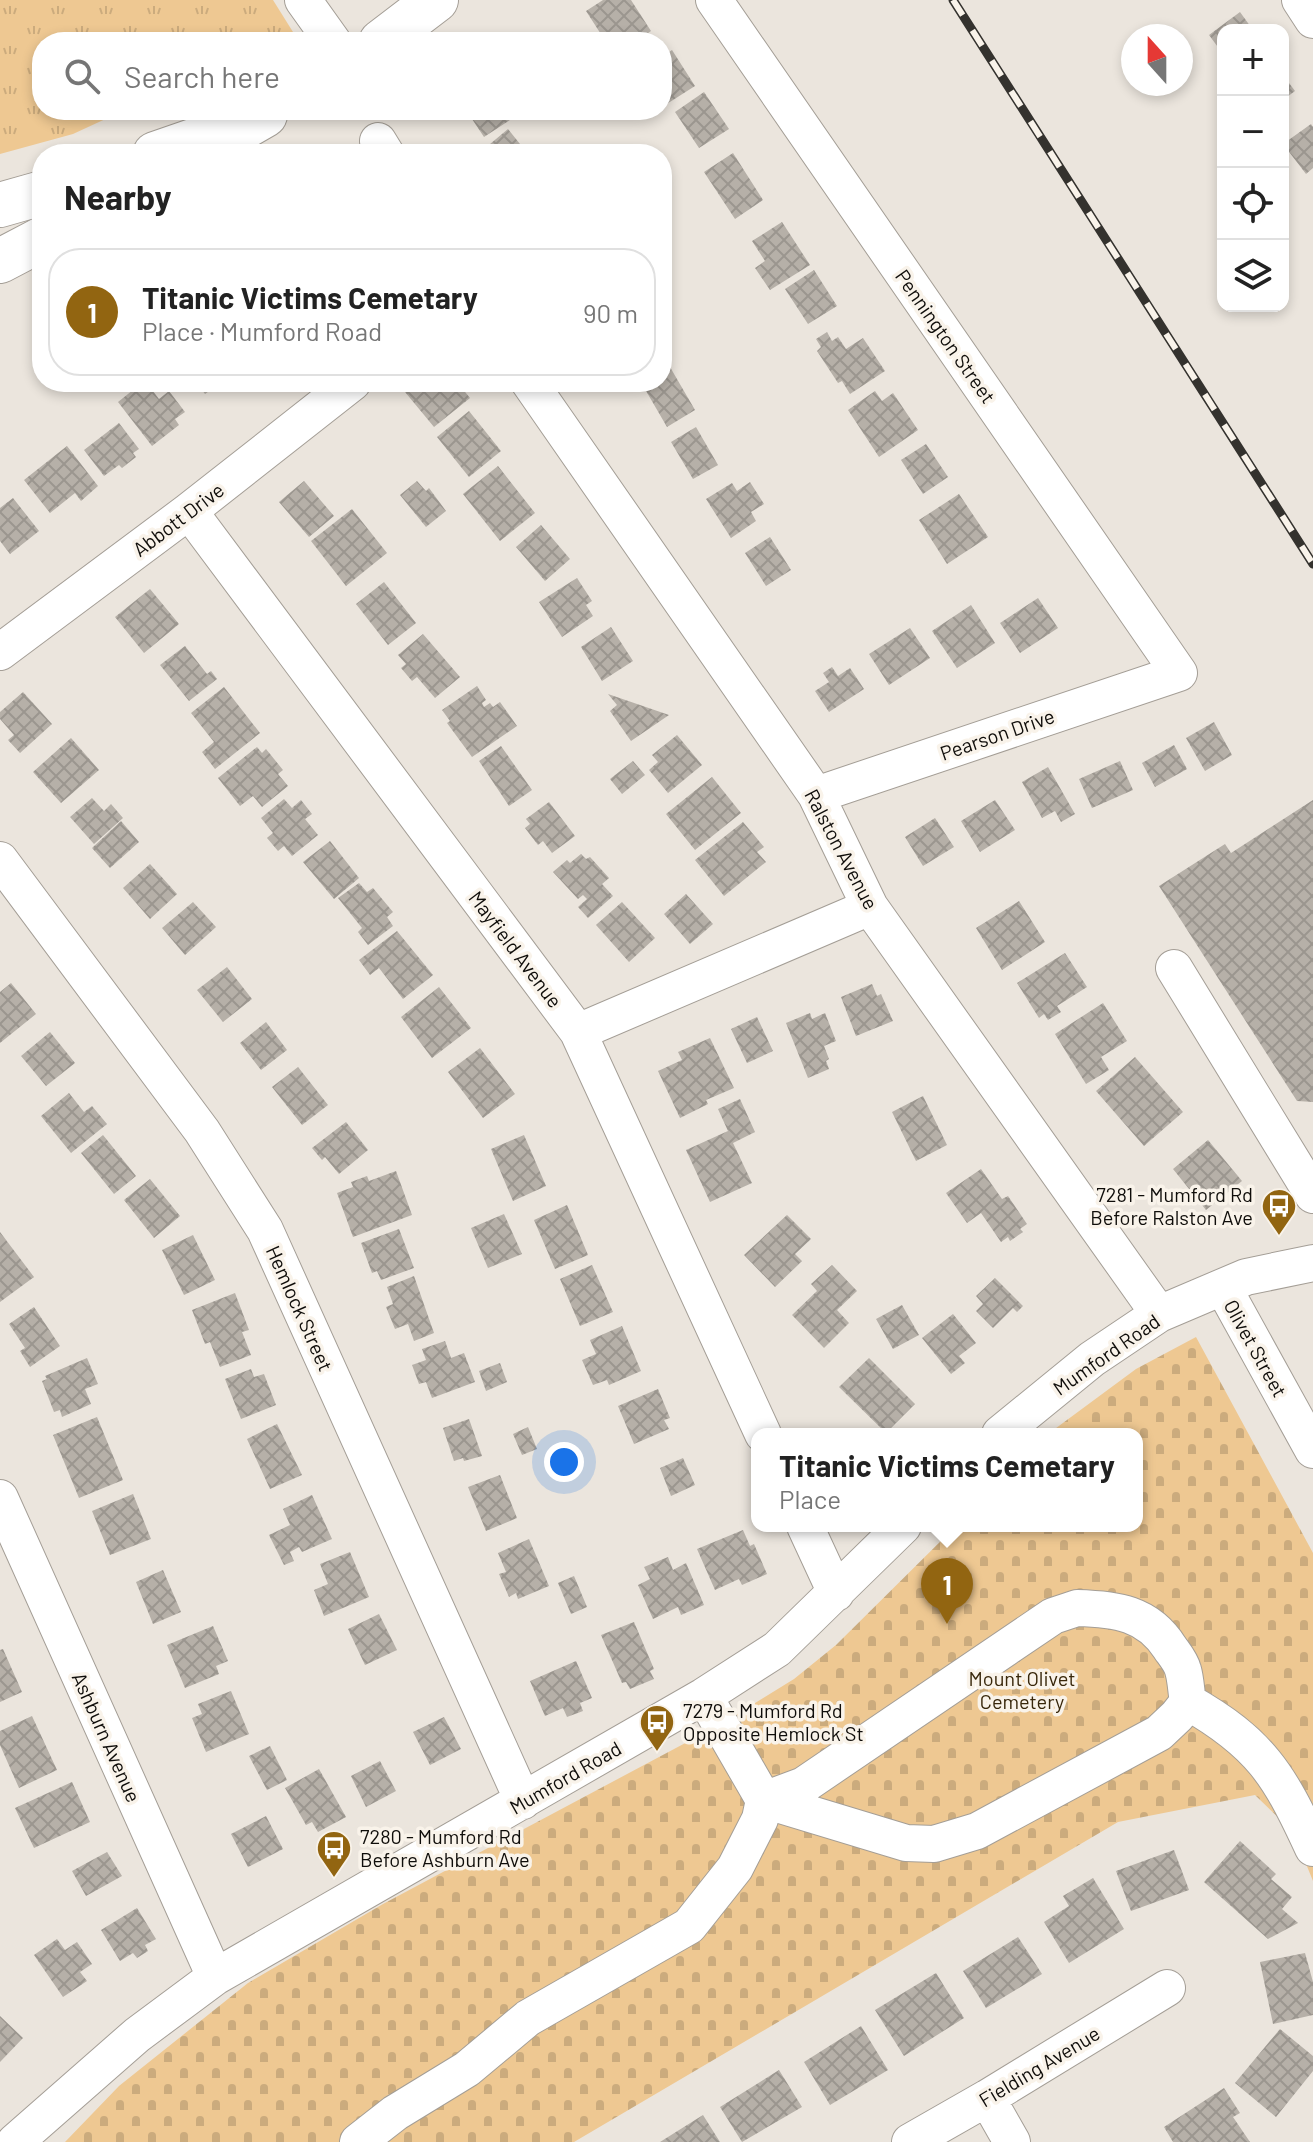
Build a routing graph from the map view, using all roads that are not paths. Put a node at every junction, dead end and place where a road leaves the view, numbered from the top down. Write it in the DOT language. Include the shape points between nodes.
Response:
graph roads {
  1 [pos="303,0"];
  2 [pos="436,0"];
  3 [pos="714,0"];
  4 [pos="1300,0"];
  5 [pos="1313,20"];
  6 [pos="326,32"];
  7 [pos="394,32"];
  8 [pos="250,120"];
  9 [pos="258,120"];
  10 [pos="183,144"];
  11 [pos="216,144"];
  12 [pos="32,196"];
  13 [pos="0,205"];
  14 [pos="32,244"];
  15 [pos="0,261"];
  16 [pos="340,392"];
  17 [pos="536,392"];
  18 [pos="189,511"];
  19 [pos="0,652"];
  20 [pos="1179,673"];
  21 [pos="816,795"];
  22 [pos="0,860"];
  23 [pos="870,907"];
  24 [pos="1174,968"];
  25 [pos="578,1032"];
  26 [pos="1309,1184"];
  27 [pos="1313,1263"];
  28 [pos="1223,1287"];
  29 [pos="1159,1314"];
  30 [pos="760,1428"];
  31 [pos="1007,1428"];
  32 [pos="1313,1450"];
  33 [pos="1,1504"];
  34 [pos="808,1532"];
  35 [pos="897,1532"];
  36 [pos="836,1593"];
  37 [pos="704,1696"];
  38 [pos="1188,1702"];
  39 [pos="764,1800"];
  40 [pos="523,1801"];
  41 [pos="1313,1848"];
  42 [pos="215,1977"];
  43 [pos="1167,1988"];
  44 [pos="987,2098"];
  45 [pos="15,2142"];
  46 [pos="358,2142"];
  47 [pos="910,2142"];
  48 [pos="1012,2142"];
  1 -- 6 [label="street"];
  2 -- 7 [label="main road"];
  3 -- 20 [label="street, Pennington Street"];
  4 -- 5 [label="street"];
  8 -- 10 [label="main road"];
  9 -- 11 [label="main road"];
  12 -- 13 [label="main road"];
  14 -- 15 [label="main road"];
  16 -- 18 [label="street, Abbott Drive"];
  17 -- 21 [label="street, Ralston Avenue"];
  18 -- 19 [label="street, Abbott Drive"];
  18 -- 25 [label="street, Mayfield Avenue"];
  20 -- 21 [label="street, Pearson Drive"];
  21 -- 23 [label="street, Ralston Avenue"];
  22 -- 40 [label="street, Hemlock Street" via="202,1131 265,1230"];
  23 -- 25 [label="street"];
  23 -- 29 [label="street, Ralston Avenue"];
  24 -- 26 [label="street"];
  25 -- 30 [label="street, Mayfield Avenue"];
  27 -- 28 [label="street, Mumford Road"];
  28 -- 29 [label="street, Mumford Road"];
  28 -- 32 [label="street, Olivet Street"];
  29 -- 31 [label="street, Mumford Road" via="1092,1359"];
  33 -- 42 [label="street, Ashburn Avenue"];
  34 -- 36 [label="street"];
  35 -- 36 [label="street, Mumford Road"];
  36 -- 37 [label="street, Mumford Road" via="777,1649"];
  37 -- 39 [label="street"];
  37 -- 40 [label="street, Mumford Road"];
  38 -- 39 [label="street" via="1159,1733 958,1839 906,1843"];
  38 -- 39 [label="street" via="1183,1667 1154,1626 1129,1615 1077,1608 1053,1616 804,1785"];
  38 -- 41 [label="street" via="1220,1720 1267,1761"];
  39 -- 46 [label="street" via="735,1868 689,1926 528,2018 467,2069"];
  40 -- 42 [label="street, Mumford Road"];
  42 -- 45 [label="street, Mumford Road" via="137,2035"];
  43 -- 44 [label="street, Fielding Avenue"];
  44 -- 47 [label="street, Fielding Avenue"];
  44 -- 48 [label="street"];
}
